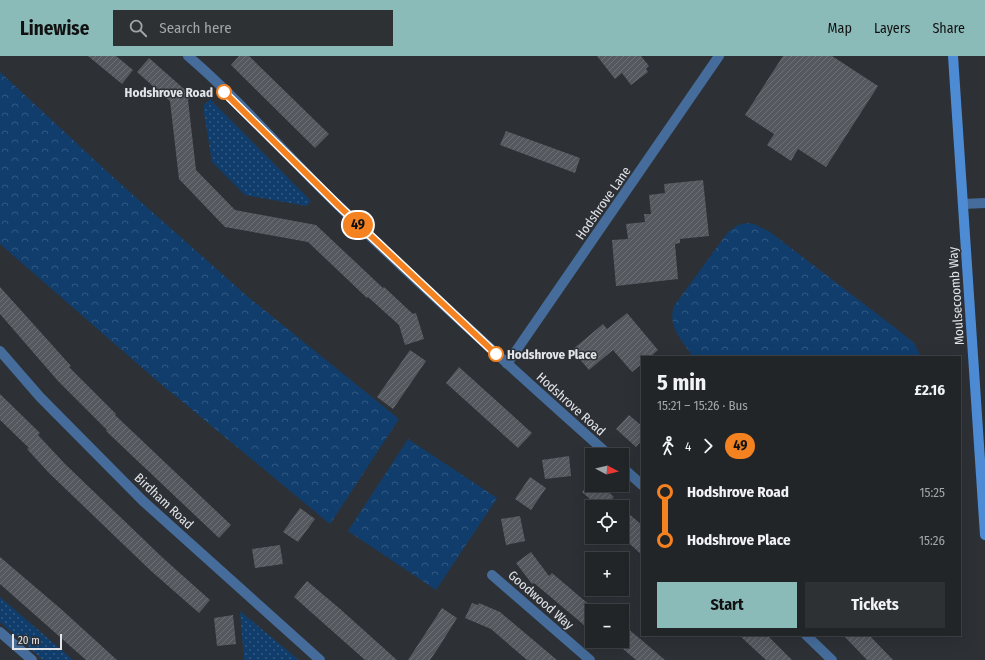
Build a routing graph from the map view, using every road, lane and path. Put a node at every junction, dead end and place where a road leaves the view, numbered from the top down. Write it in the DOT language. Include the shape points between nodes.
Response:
graph roads {
  1 [pos="188,56"];
  2 [pos="718,56"];
  3 [pos="953,56"];
  4 [pos="985,203"];
  5 [pos="963,204"];
  6 [pos="0,351"];
  7 [pos="507,364"];
  8 [pos="601,448"];
  9 [pos="629,473"];
  10 [pos="641,484"];
  11 [pos="985,535"];
  12 [pos="492,575"];
  13 [pos="0,632"];
  14 [pos="807,636"];
  15 [pos="32,660"];
  16 [pos="320,660"];
  17 [pos="590,660"];
  18 [pos="832,660"];
  1 -- 7 [label="street, Hodshrove Road" via="339,206"];
  2 -- 7 [label="street, Hodshrove Lane"];
  3 -- 5 [label="street, Moulsecoomb Way"];
  4 -- 5 [label="street"];
  5 -- 11 [label="street, Moulsecoomb Way"];
  6 -- 16 [label="street, Birdham Road" via="40,397 143,501"];
  7 -- 8 [label="street, Hodshrove Road"];
  9 -- 10 [label="street"];
  12 -- 17 [label="street, Goodwood Way"];
  13 -- 15 [label="street"];
  14 -- 18 [label="street"];
}
